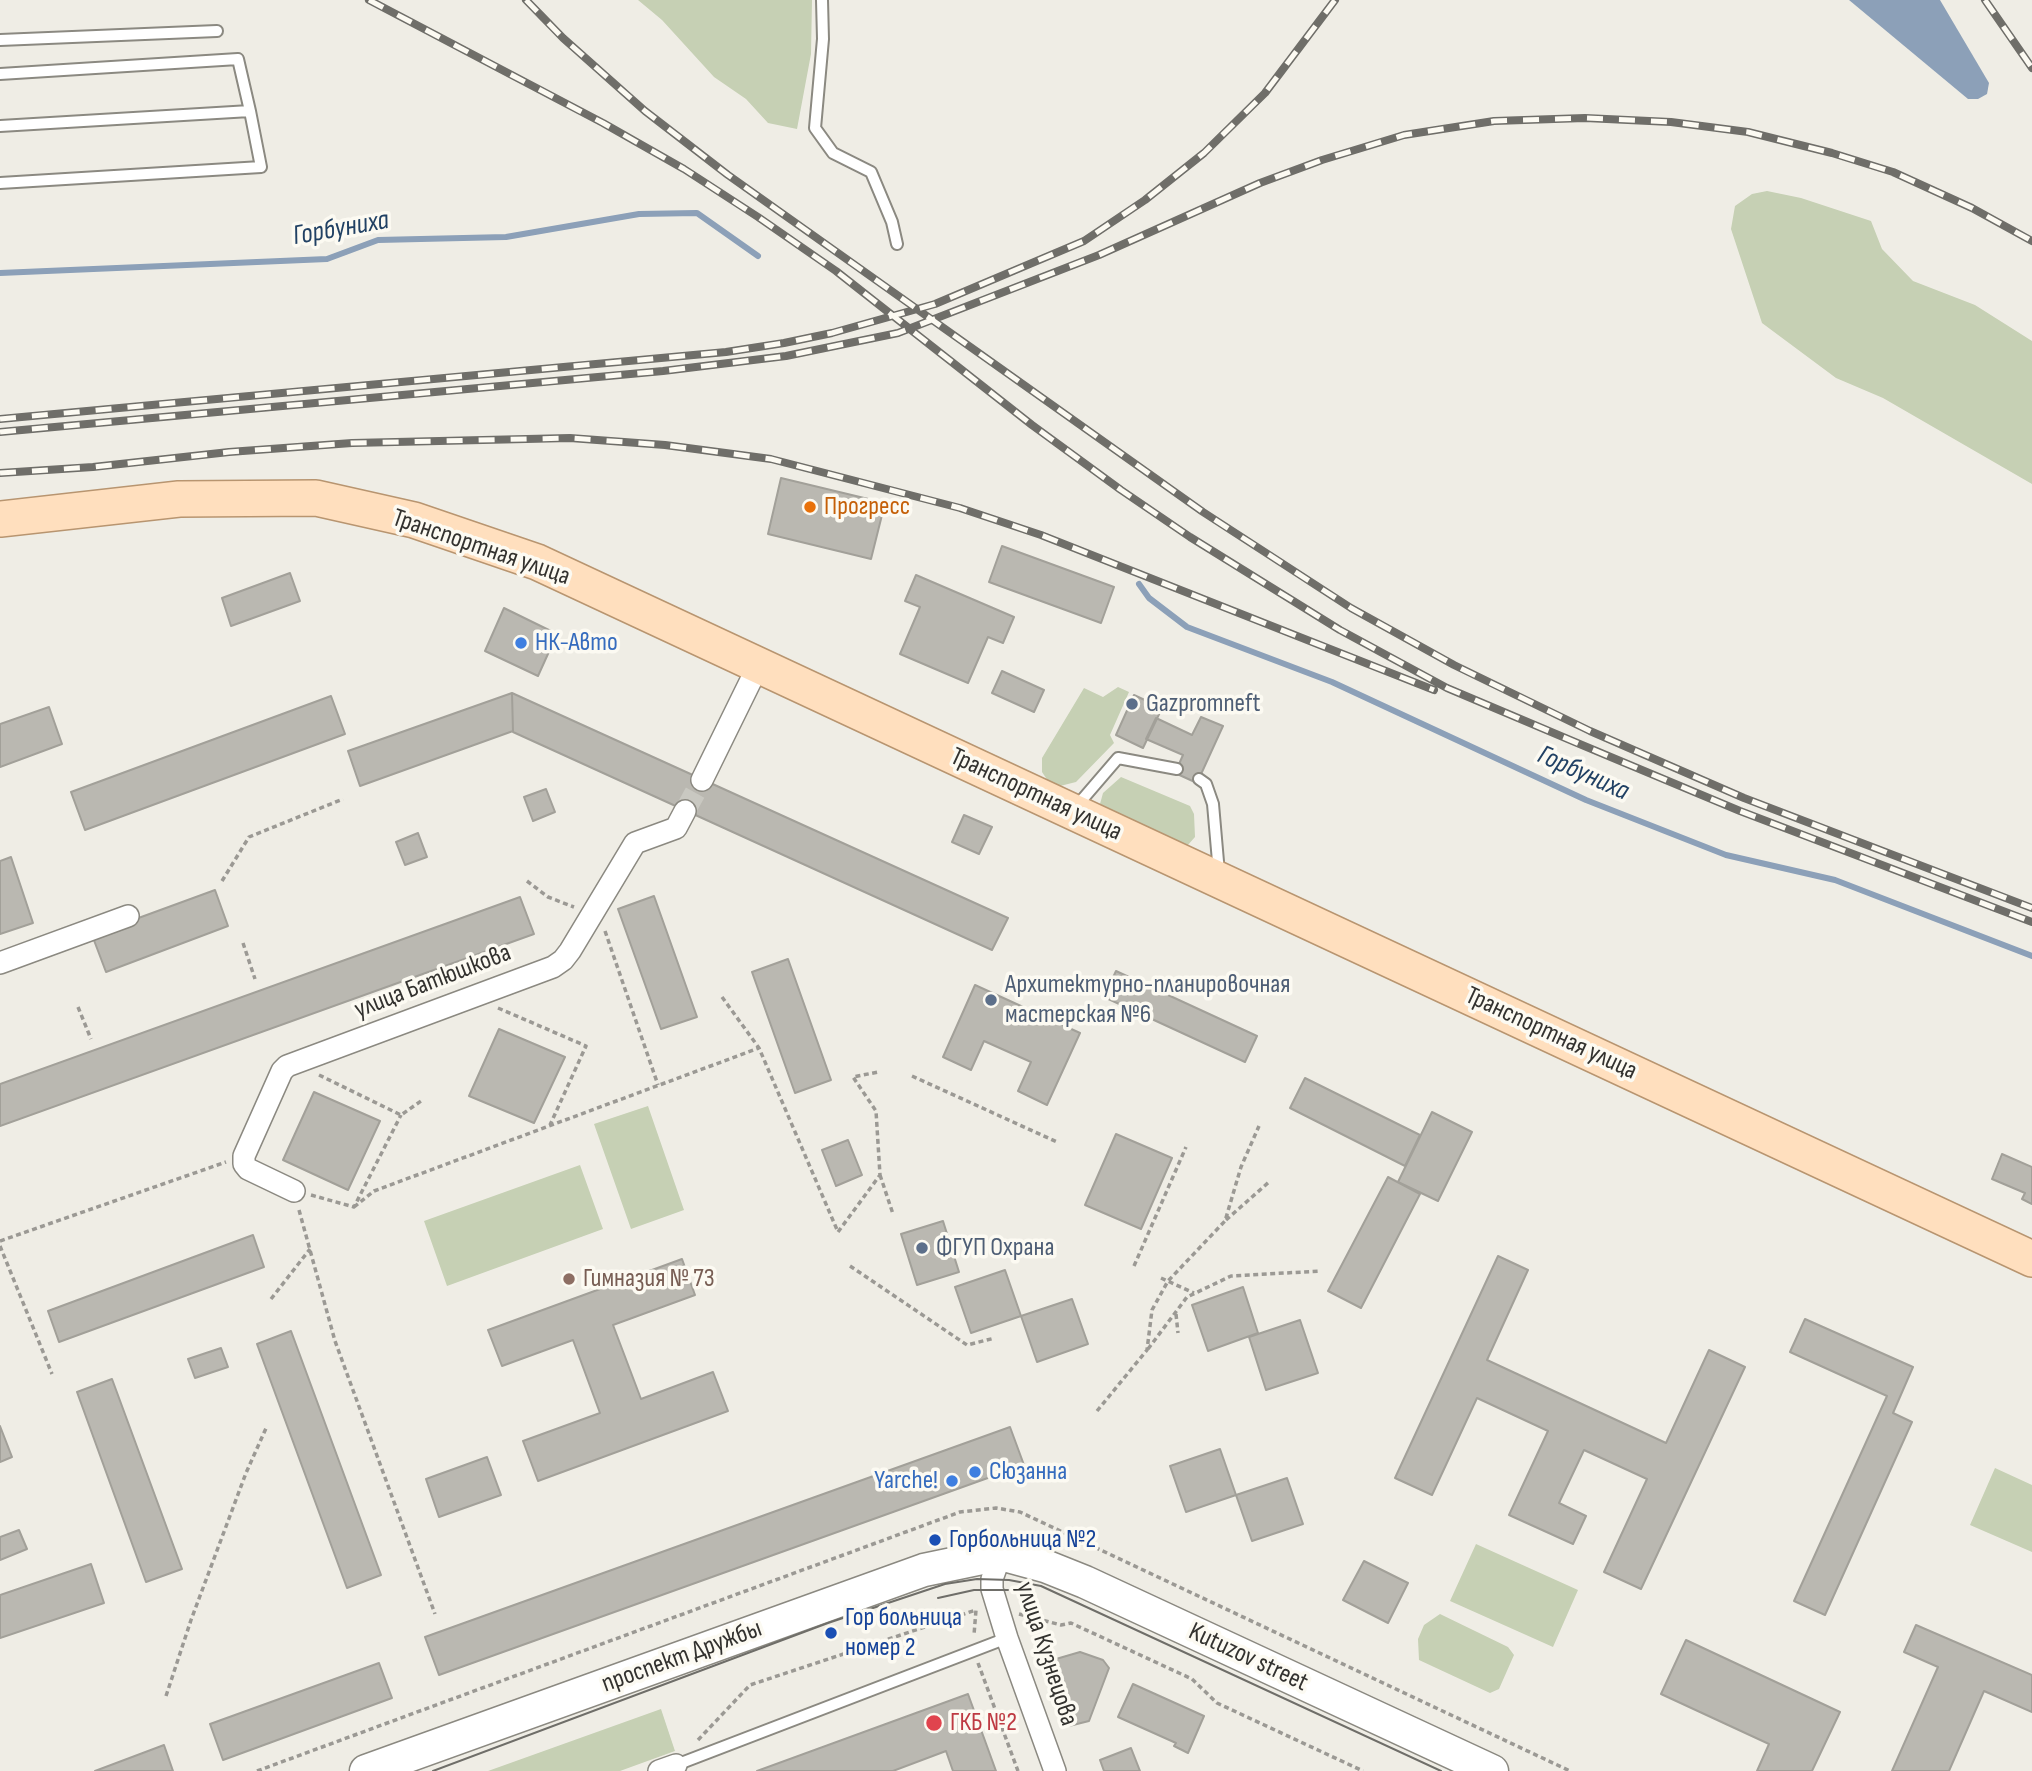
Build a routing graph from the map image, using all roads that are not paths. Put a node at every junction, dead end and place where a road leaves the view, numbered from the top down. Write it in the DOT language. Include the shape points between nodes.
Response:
graph roads {
  1 [pos="822,0"];
  2 [pos="217,32"];
  3 [pos="0,40"];
  4 [pos="0,74"];
  5 [pos="250,111"];
  6 [pos="0,126"];
  7 [pos="0,183"];
  8 [pos="897,244"];
  9 [pos="0,519"];
  10 [pos="758,666"];
  11 [pos="1177,769"];
  12 [pos="1199,779"];
  13 [pos="702,780"];
  14 [pos="685,811"];
  15 [pos="1071,813"];
  16 [pos="1219,879"];
  17 [pos="128,916"];
  18 [pos="0,963"];
  19 [pos="294,1191"];
  20 [pos="2032,1259"];
  21 [pos="1001,1554"];
  22 [pos="1007,1638"];
  23 [pos="671,1769"];
  24 [pos="366,1771"];
  25 [pos="1055,1771"];
  26 [pos="1492,1771"];
  1 -- 8 [label="lane" via="815,128 833,153 871,172"];
  2 -- 3 [label="lane"];
  4 -- 5 [label="lane" via="238,59"];
  5 -- 6 [label="lane"];
  5 -- 7 [label="lane" via="261,167"];
  9 -- 10 [label="main road, Транспортная улица" via="179,499 316,498 414,520 537,562"];
  10 -- 13 [label="street"];
  10 -- 15 [label="main road, Транспортная улица"];
  11 -- 15 [label="lane" via="1118,758"];
  12 -- 16 [label="lane" via="1206,784 1213,804"];
  14 -- 19 [label="street, улица Батюшкова" via="676,828 635,843 563,960 553,967 287,1066 278,1077 244,1164"];
  15 -- 16 [label="main road, Транспортная улица"];
  16 -- 20 [label="main road, Транспортная улица"];
  17 -- 18 [label="street"];
  21 -- 22 [label="street, улица Кузнецова" via="992,1589"];
  21 -- 24 [label="main road, проспект Дружбы" via="924,1570"];
  21 -- 26 [label="main road, Kutuzov street" via="1085,1582"];
  22 -- 23 [label="lane"];
  22 -- 25 [label="street, улица Кузнецова"];
}
